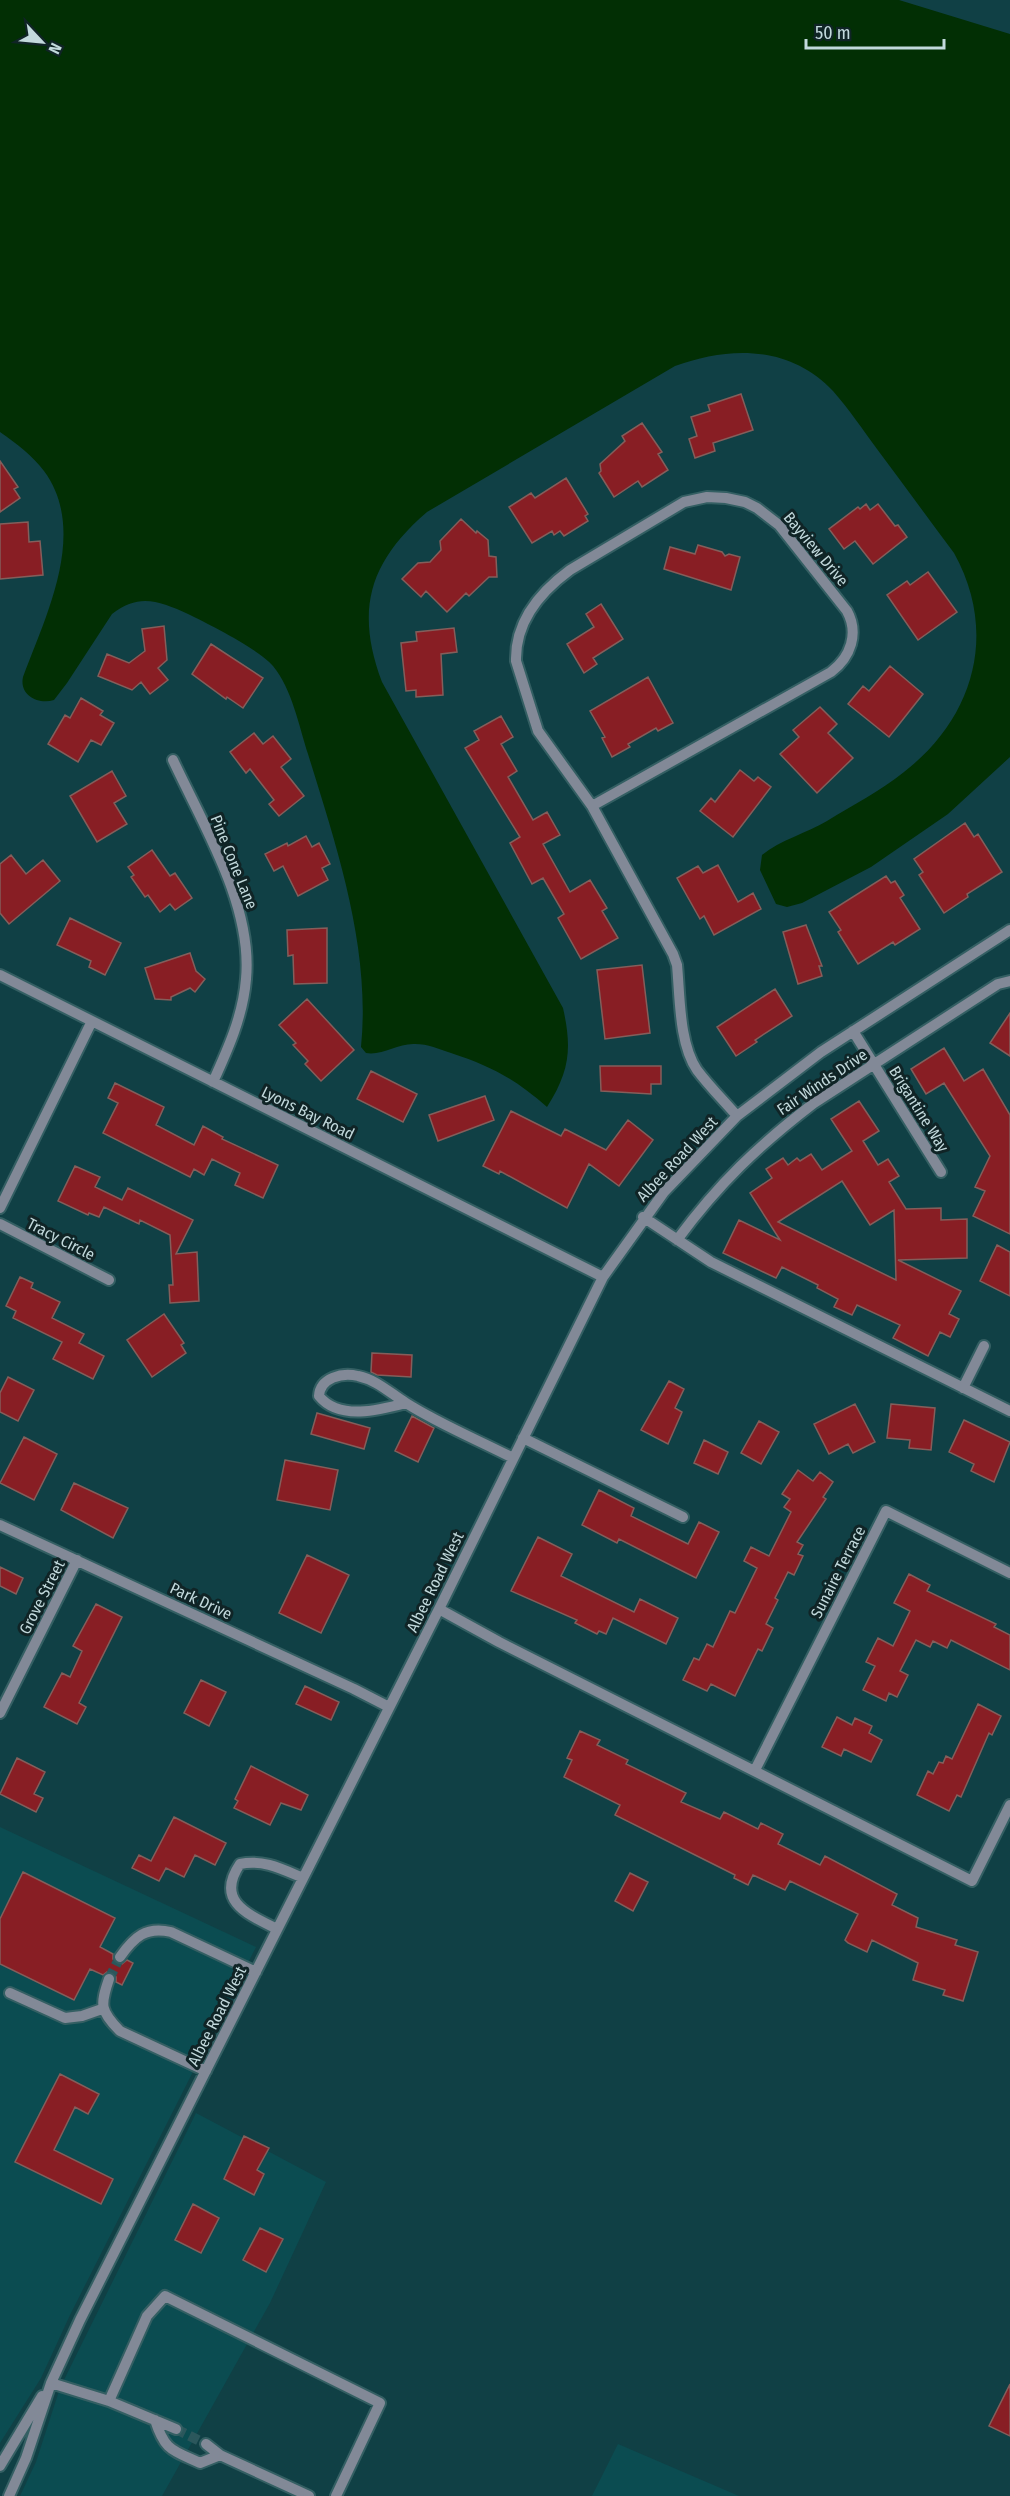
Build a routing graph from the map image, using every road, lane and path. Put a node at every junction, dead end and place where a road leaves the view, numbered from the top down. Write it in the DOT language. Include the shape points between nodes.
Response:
graph roads {
  1 [pos="173,760"];
  2 [pos="592,806"];
  3 [pos="1010,930"];
  4 [pos="0,975"];
  5 [pos="1010,981"];
  6 [pos="92,1021"];
  7 [pos="853,1032"];
  8 [pos="874,1065"];
  9 [pos="213,1082"];
  10 [pos="737,1116"];
  11 [pos="941,1172"];
  12 [pos="0,1208"];
  13 [pos="643,1217"];
  14 [pos="0,1224"];
  15 [pos="677,1240"];
  16 [pos="603,1277"];
  17 [pos="109,1280"];
  18 [pos="984,1346"];
  19 [pos="963,1388"];
  20 [pos="406,1403"];
  21 [pos="1010,1411"];
  22 [pos="523,1438"];
  23 [pos="513,1458"];
  24 [pos="682,1517"];
  25 [pos="0,1524"];
  26 [pos="77,1560"];
  27 [pos="1010,1573"];
  28 [pos="439,1609"];
  29 [pos="389,1707"];
  30 [pos="0,1713"];
  31 [pos="755,1770"];
  32 [pos="1010,1805"];
  33 [pos="303,1878"];
  34 [pos="277,1929"];
  35 [pos="120,1957"];
  36 [pos="256,1972"];
  37 [pos="109,1979"];
  38 [pos="10,1993"];
  39 [pos="102,2009"];
  40 [pos="206,2071"];
  41 [pos="51,2383"];
  42 [pos="109,2401"];
  43 [pos="155,2420"];
  44 [pos="176,2429"];
  45 [pos="206,2444"];
  46 [pos="220,2456"];
  47 [pos="0,2466"];
  48 [pos="9,2496"];
  49 [pos="309,2496"];
  50 [pos="336,2496"];
  1 -- 9 [label="street, Pine Cone Lane" via="226,874 243,927 247,978 242,1005"];
  2 -- 2 [label="street, Bayview Drive" via="831,672 850,650 853,625 847,611 779,525 757,508 726,498 684,502 570,570 532,607 523,624 516,661 543,741"];
  2 -- 10 [label="street, Bayview Drive" via="673,954 690,1055"];
  3 -- 7 [label="street, Albee Road West"];
  4 -- 6 [label="street, Lyons Bay Road"];
  5 -- 8 [label="street, Fair Winds Drive" via="998,984"];
  6 -- 9 [label="street, Lyons Bay Road"];
  6 -- 12 [label="street"];
  7 -- 8 [label="street, Brigantine Way"];
  7 -- 10 [label="street, Albee Road West"];
  8 -- 11 [label="street, Brigantine Way"];
  8 -- 15 [label="street, Fair Winds Drive" via="814,1103 754,1151 713,1192"];
  9 -- 16 [label="street, Lyons Bay Road"];
  10 -- 13 [label="street, Albee Road West"];
  13 -- 15 [label="street"];
  13 -- 16 [label="street, Albee Road West"];
  14 -- 17 [label="street, Tracy Circle"];
  15 -- 19 [label="street" via="711,1262"];
  16 -- 22 [label="street, Albee Road West"];
  18 -- 19 [label="street"];
  19 -- 21 [label="street"];
  20 -- 20 [label="street" via="372,1380 347,1374 330,1379 319,1396 349,1410 373,1412"];
  20 -- 23 [label="street"];
  22 -- 23 [label="street, Albee Road West"];
  22 -- 24 [label="street"];
  23 -- 28 [label="street, Albee Road West"];
  25 -- 26 [label="street, Park Drive"];
  26 -- 29 [label="street, Park Drive"];
  26 -- 30 [label="street, Grove Street"];
  27 -- 31 [label="street, Sunaire Terrace" via="886,1511"];
  28 -- 29 [label="street, Albee Road West"];
  28 -- 31 [label="street"];
  29 -- 33 [label="street, Albee Road West"];
  31 -- 32 [label="street" via="972,1881"];
  33 -- 34 [label="street, Albee Road West"];
  33 -- 34 [label="street" via="252,1861 240,1864 230,1879 232,1895 245,1913"];
  34 -- 36 [label="street, Albee Road West"];
  35 -- 36 [label="street" via="139,1935 159,1930"];
  36 -- 40 [label="street, Albee Road West"];
  37 -- 39 [label="street"];
  38 -- 39 [label="street" via="65,2018"];
  39 -- 40 [label="street" via="120,2031"];
  40 -- 41 [label="street, Albee Road West"];
  41 -- 42 [label="street"];
  41 -- 47 [label="street, Albee Road West"];
  41 -- 48 [label="street, Albee Road West"];
  42 -- 43 [label="street"];
  42 -- 50 [label="street" via="147,2316 165,2296 380,2403"];
  43 -- 44 [label="street"];
  43 -- 46 [label="street" via="161,2439 170,2449 200,2463"];
  45 -- 46 [label="street"];
  46 -- 49 [label="street"];
}
